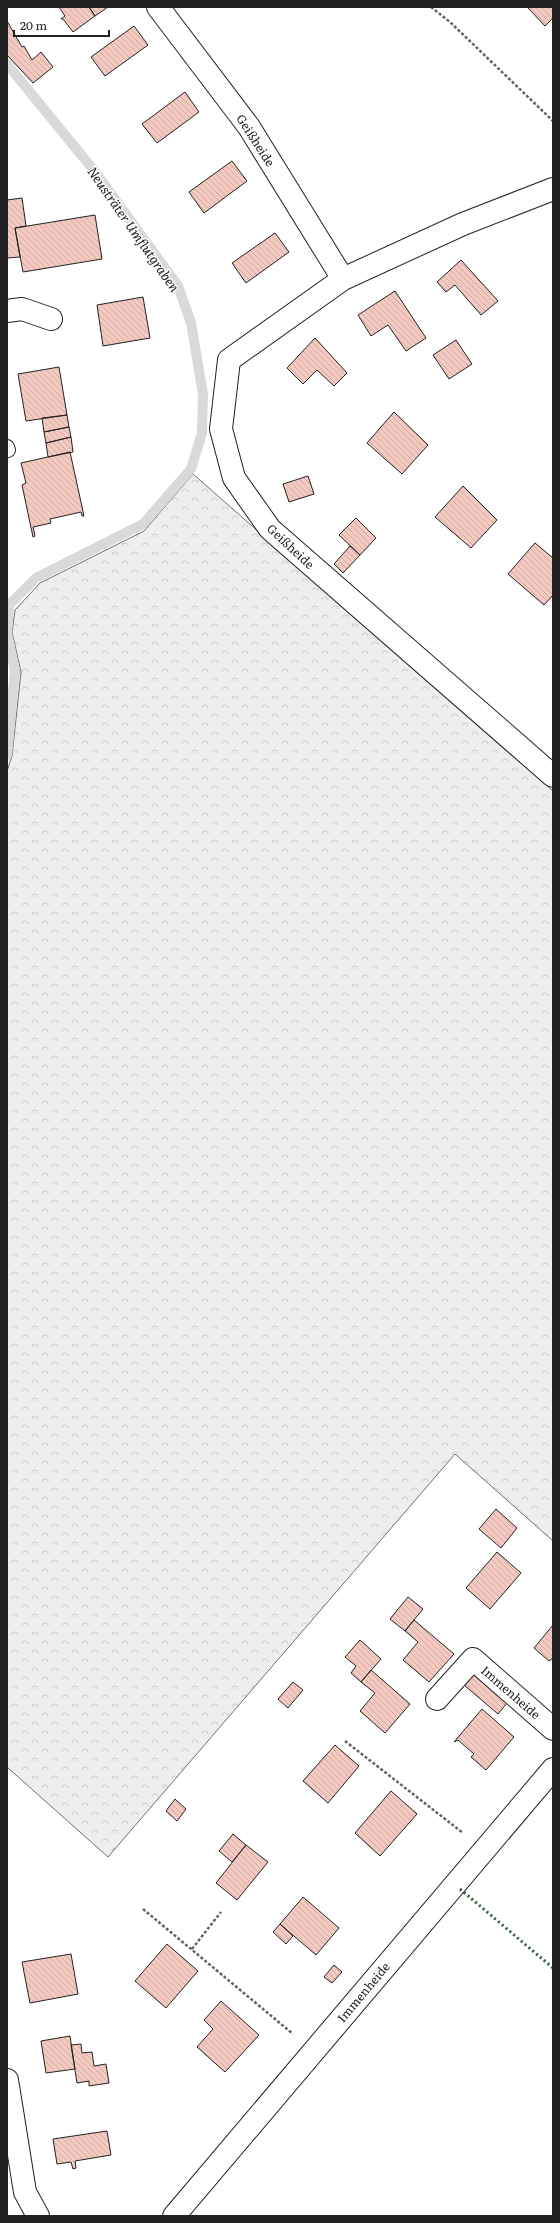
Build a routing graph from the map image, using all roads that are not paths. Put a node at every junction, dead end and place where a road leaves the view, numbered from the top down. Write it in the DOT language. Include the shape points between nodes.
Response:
graph roads {
  1 [pos="158,7"];
  2 [pos="553,189"];
  3 [pos="343,279"];
  4 [pos="7,311"];
  5 [pos="51,319"];
  6 [pos="7,447"];
  7 [pos="8,450"];
  8 [pos="553,776"];
  9 [pos="437,1699"];
  10 [pos="553,1729"];
  11 [pos="553,1769"];
  12 [pos="7,2080"];
  13 [pos="38,2216"];
  14 [pos="174,2216"];
  1 -- 3 [label="street, Geißheide" via="249,127"];
  2 -- 3 [label="street, Geißheide" via="463,224"];
  3 -- 8 [label="street, Geißheide" via="229,360 221,429 234,478 270,529"];
  4 -- 5 [label="street" via="22,308"];
  6 -- 7 [label="lane"];
  9 -- 10 [label="street, Immenheide" via="473,1659"];
  11 -- 14 [label="street, Immenheide"];
  12 -- 13 [label="street" via="25,2192"];
}
